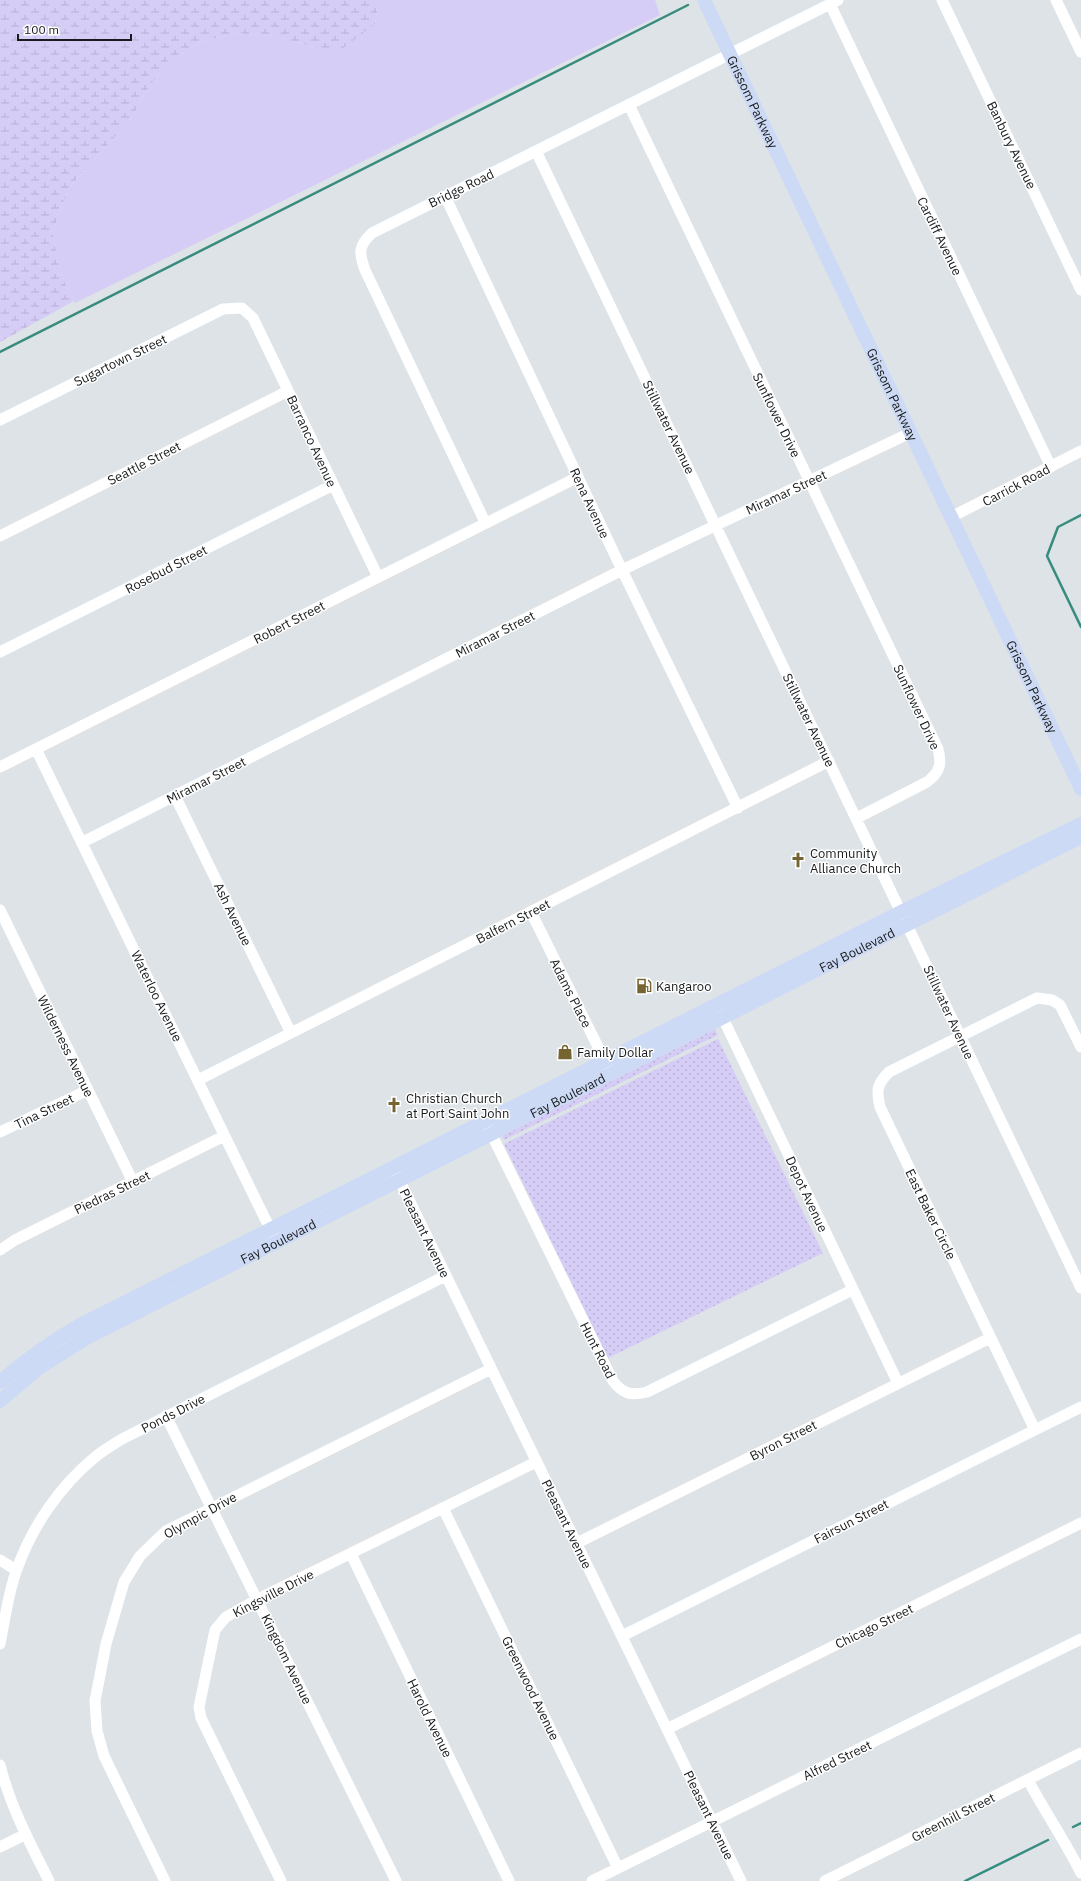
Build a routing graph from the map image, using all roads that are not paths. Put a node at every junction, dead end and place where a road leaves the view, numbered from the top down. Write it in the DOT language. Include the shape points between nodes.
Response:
graph roads {
  1 [pos="704,0"];
  2 [pos="942,0"];
  3 [pos="1056,0"];
  4 [pos="834,2"];
  5 [pos="1081,52"];
  6 [pos="729,54"];
  7 [pos="629,105"];
  8 [pos="536,152"];
  9 [pos="445,196"];
  10 [pos="1081,290"];
  11 [pos="242,308"];
  12 [pos="288,391"];
  13 [pos="0,420"];
  14 [pos="910,433"];
  15 [pos="1081,451"];
  16 [pos="1051,467"];
  17 [pos="578,477"];
  18 [pos="808,481"];
  19 [pos="333,485"];
  20 [pos="951,517"];
  21 [pos="485,522"];
  22 [pos="716,524"];
  23 [pos="0,536"];
  24 [pos="622,570"];
  25 [pos="378,577"];
  26 [pos="0,652"];
  27 [pos="36,749"];
  28 [pos="829,761"];
  29 [pos="0,767"];
  30 [pos="1081,789"];
  31 [pos="175,796"];
  32 [pos="738,808"];
  33 [pos="857,818"];
  34 [pos="1081,824"];
  35 [pos="1081,837"];
  36 [pos="83,842"];
  37 [pos="0,910"];
  38 [pos="531,912"];
  39 [pos="901,912"];
  40 [pos="908,925"];
  41 [pos="717,1005"];
  42 [pos="723,1018"];
  43 [pos="291,1033"];
  44 [pos="961,1036"];
  45 [pos="1081,1047"];
  46 [pos="605,1061"];
  47 [pos="612,1074"];
  48 [pos="198,1080"];
  49 [pos="88,1090"];
  50 [pos="486,1121"];
  51 [pos="0,1132"];
  52 [pos="492,1135"];
  53 [pos="224,1136"];
  54 [pos="393,1167"];
  55 [pos="400,1181"];
  56 [pos="133,1182"];
  57 [pos="270,1229"];
  58 [pos="277,1243"];
  59 [pos="0,1250"];
  60 [pos="445,1276"];
  61 [pos="1081,1288"];
  62 [pos="852,1290"];
  63 [pos="111,1310"];
  64 [pos="118,1323"];
  65 [pos="990,1338"];
  66 [pos="491,1369"];
  67 [pos="0,1382"];
  68 [pos="898,1383"];
  69 [pos="0,1402"];
  70 [pos="1081,1406"];
  71 [pos="166,1416"];
  72 [pos="1035,1430"];
  73 [pos="536,1462"];
  74 [pos="212,1508"];
  75 [pos="443,1508"];
  76 [pos="1081,1523"];
  77 [pos="577,1543"];
  78 [pos="351,1554"];
  79 [pos="0,1560"];
  80 [pos="16,1570"];
  81 [pos="258,1599"];
  82 [pos="622,1636"];
  83 [pos="1081,1639"];
  84 [pos="0,1644"];
  85 [pos="667,1729"];
  86 [pos="1081,1753"];
  87 [pos="0,1765"];
  88 [pos="1028,1780"];
  89 [pos="712,1822"];
  90 [pos="26,1834"];
  91 [pos="0,1847"];
  92 [pos="618,1868"];
  93 [pos="1081,1873"];
  94 [pos="49,1881"];
  95 [pos="166,1881"];
  96 [pos="281,1881"];
  97 [pos="396,1881"];
  98 [pos="509,1881"];
  99 [pos="592,1881"];
  100 [pos="741,1881"];
  101 [pos="825,1881"];
  1 -- 6 [label="main road, Grissom Parkway"];
  2 -- 10 [label="street, Banbury Avenue"];
  3 -- 5 [label="street"];
  4 -- 6 [label="street, Bridge Road"];
  4 -- 16 [label="street, Cardiff Avenue"];
  6 -- 7 [label="street, Bridge Road"];
  6 -- 14 [label="main road, Grissom Parkway"];
  7 -- 8 [label="street, Bridge Road"];
  7 -- 18 [label="street, Sunflower Drive"];
  8 -- 9 [label="street, Bridge Road"];
  8 -- 22 [label="street, Stillwater Avenue"];
  9 -- 17 [label="street, Rena Avenue"];
  9 -- 21 [label="street, Bridge Road" via="372,233 364,240 361,259"];
  11 -- 12 [label="street, Barranco Avenue" via="253,318"];
  11 -- 13 [label="street, Sugartown Street" via="223,310"];
  12 -- 19 [label="street, Barranco Avenue"];
  12 -- 23 [label="street, Seattle Street"];
  14 -- 18 [label="street, Miramar Street"];
  14 -- 20 [label="main road, Grissom Parkway"];
  15 -- 16 [label="street, Carrick Road"];
  16 -- 20 [label="street, Carrick Road"];
  17 -- 21 [label="street, Robert Street"];
  17 -- 24 [label="street, Rena Avenue"];
  18 -- 22 [label="street, Miramar Street"];
  18 -- 33 [label="street, Sunflower Drive" via="941,758 940,770 927,782"];
  19 -- 25 [label="street, Barranco Avenue"];
  19 -- 26 [label="street, Rosebud Street"];
  20 -- 30 [label="main road, Grissom Parkway"];
  21 -- 25 [label="street, Robert Street"];
  22 -- 24 [label="street, Miramar Street"];
  22 -- 28 [label="street, Stillwater Avenue"];
  24 -- 31 [label="street, Miramar Street"];
  24 -- 32 [label="street, Rena Avenue"];
  25 -- 27 [label="street, Robert Street"];
  27 -- 29 [label="street, Robert Street"];
  27 -- 36 [label="street, Waterloo Avenue"];
  28 -- 32 [label="street, Balfern Street"];
  28 -- 33 [label="street, Stillwater Avenue"];
  31 -- 36 [label="street, Miramar Street"];
  31 -- 43 [label="street, Ash Avenue"];
  32 -- 38 [label="street, Balfern Street"];
  33 -- 39 [label="street, Stillwater Avenue"];
  34 -- 39 [label="main road, Fay Boulevard"];
  35 -- 40 [label="main road, Fay Boulevard"];
  36 -- 48 [label="street, Waterloo Avenue"];
  37 -- 49 [label="street, Wilderness Avenue"];
  38 -- 43 [label="street, Balfern Street"];
  38 -- 46 [label="street, Adams Place"];
  39 -- 40 [label="street, Stillwater Avenue"];
  39 -- 41 [label="main road, Fay Boulevard"];
  40 -- 42 [label="main road, Fay Boulevard"];
  40 -- 44 [label="street, Stillwater Avenue"];
  41 -- 42 [label="street, Depot Avenue"];
  41 -- 46 [label="main road, Fay Boulevard"];
  42 -- 47 [label="main road, Fay Boulevard"];
  42 -- 62 [label="street, Depot Avenue"];
  43 -- 48 [label="street, Balfern Street"];
  44 -- 45 [label="street, East Baker Circle" via="1037,998 1052,1000 1060,1005"];
  44 -- 61 [label="street, Stillwater Avenue"];
  44 -- 65 [label="street, East Baker Circle" via="889,1072 880,1081 877,1093 880,1107"];
  46 -- 47 [label="street, Adams Place"];
  46 -- 50 [label="main road, Fay Boulevard"];
  47 -- 52 [label="main road, Fay Boulevard"];
  48 -- 53 [label="street, Waterloo Avenue"];
  49 -- 51 [label="street, Tina Street"];
  49 -- 56 [label="street, Wilderness Avenue"];
  50 -- 52 [label="street, Hunt Road"];
  50 -- 54 [label="main road, Fay Boulevard"];
  52 -- 55 [label="main road, Fay Boulevard"];
  52 -- 62 [label="street, Hunt Road" via="613,1381 628,1394 647,1392"];
  53 -- 56 [label="street, Piedras Street"];
  53 -- 57 [label="street, Waterloo Avenue"];
  54 -- 55 [label="street, Pleasant Avenue"];
  54 -- 57 [label="main road, Fay Boulevard"];
  55 -- 58 [label="main road, Fay Boulevard"];
  55 -- 60 [label="street, Pleasant Avenue"];
  56 -- 59 [label="street, Piedras Street"];
  57 -- 58 [label="street, Waterloo Avenue"];
  57 -- 63 [label="main road, Fay Boulevard"];
  58 -- 64 [label="main road, Fay Boulevard"];
  60 -- 66 [label="street, Pleasant Avenue"];
  60 -- 71 [label="street, Ponds Drive"];
  62 -- 68 [label="street, Depot Avenue"];
  63 -- 64 [label="street"];
  63 -- 67 [label="main road, Fay Boulevard" via="55,1340 21,1363"];
  64 -- 69 [label="main road, Fay Boulevard" via="64,1351 35,1371"];
  65 -- 68 [label="street, Byron Street"];
  65 -- 72 [label="street, East Baker Circle"];
  66 -- 73 [label="street, Pleasant Avenue"];
  66 -- 74 [label="street, Olympic Drive"];
  68 -- 77 [label="street, Byron Street"];
  70 -- 72 [label="street, Fairsun Street"];
  71 -- 74 [label="street, Kingdom Avenue"];
  71 -- 80 [label="street, Ponds Drive" via="122,1439 100,1454 66,1485 30,1537"];
  72 -- 82 [label="street, Fairsun Street"];
  73 -- 75 [label="street, Kingsville Drive"];
  73 -- 77 [label="street, Pleasant Avenue"];
  74 -- 81 [label="street, Kingdom Avenue"];
  74 -- 95 [label="street, Olympic Drive" via="166,1531 140,1556 124,1582 106,1644 95,1701 104,1756"];
  75 -- 78 [label="street, Kingsville Drive"];
  75 -- 92 [label="street, Greenwood Avenue"];
  76 -- 85 [label="street, Chicago Street"];
  77 -- 82 [label="street, Pleasant Avenue"];
  78 -- 81 [label="street, Kingsville Drive"];
  78 -- 98 [label="street, Harold Avenue"];
  79 -- 80 [label="street"];
  80 -- 84 [label="street, Ponds Drive"];
  81 -- 96 [label="street, Kingsville Drive" via="226,1617 215,1630 199,1707 201,1718"];
  81 -- 97 [label="street, Kingdom Avenue"];
  82 -- 85 [label="street, Pleasant Avenue"];
  83 -- 89 [label="street, Alfred Street"];
  85 -- 89 [label="street, Pleasant Avenue"];
  86 -- 88 [label="street, Greenhill Street"];
  87 -- 90 [label="street" via="6,1787"];
  88 -- 93 [label="street"];
  88 -- 101 [label="street, Greenhill Street"];
  89 -- 92 [label="street, Alfred Street"];
  89 -- 100 [label="street, Pleasant Avenue"];
  90 -- 91 [label="street"];
  90 -- 94 [label="street"];
  92 -- 99 [label="street, Alfred Street"];
}
